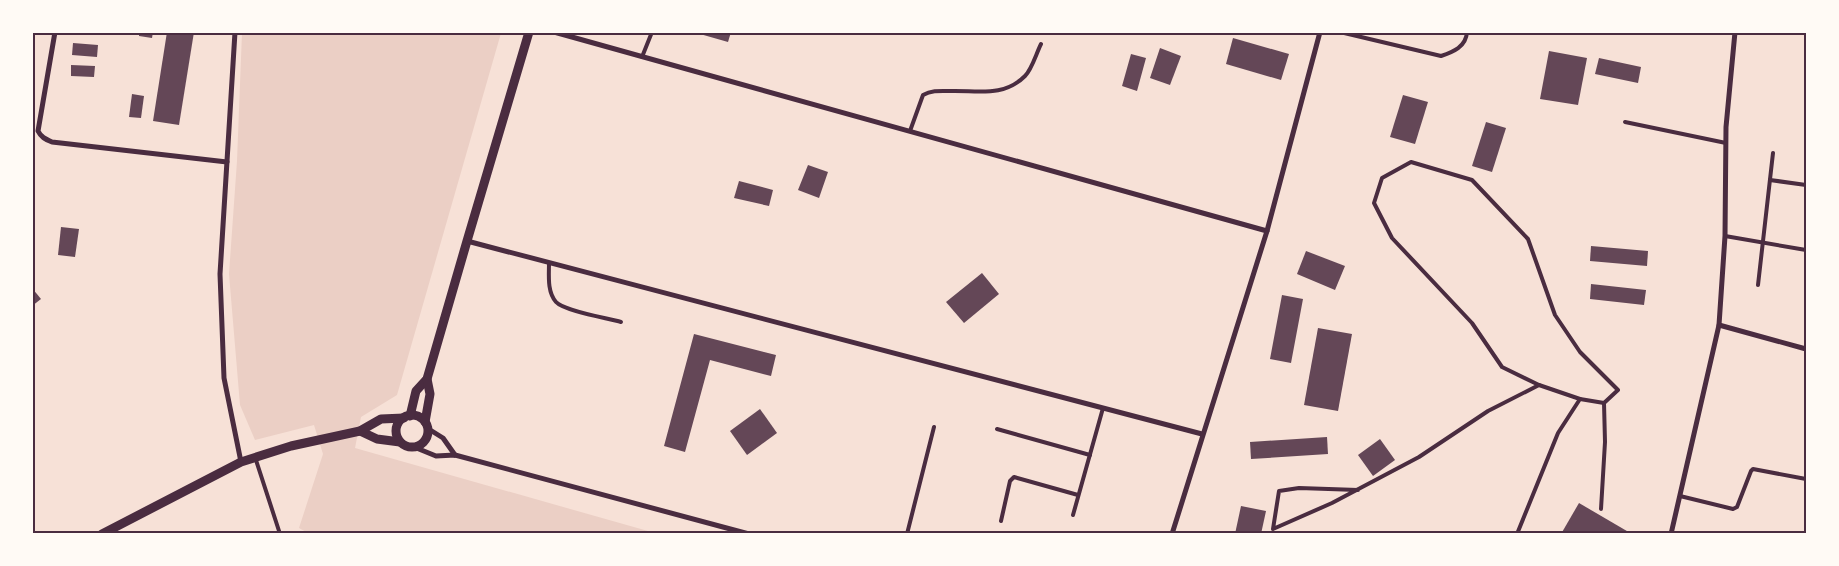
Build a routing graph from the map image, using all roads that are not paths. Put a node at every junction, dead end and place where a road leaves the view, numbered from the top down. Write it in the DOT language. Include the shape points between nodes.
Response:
graph roads {
  1 [pos="55,32"];
  2 [pos="236,32"];
  3 [pos="529,32"];
  4 [pos="554,32"];
  5 [pos="652,32"];
  6 [pos="1320,32"];
  7 [pos="1340,32"];
  8 [pos="1467,32"];
  9 [pos="1736,32"];
  10 [pos="1041,44"];
  11 [pos="642,57"];
  12 [pos="1625,122"];
  13 [pos="910,132"];
  14 [pos="1726,143"];
  15 [pos="1773,153"];
  16 [pos="228,162"];
  17 [pos="1770,180"];
  18 [pos="1806,185"];
  19 [pos="1267,231"];
  20 [pos="1725,236"];
  21 [pos="466,241"];
  22 [pos="1763,243"];
  23 [pos="1806,250"];
  24 [pos="550,263"];
  25 [pos="1758,285"];
  26 [pos="620,322"];
  27 [pos="1719,325"];
  28 [pos="1806,349"];
  29 [pos="427,379"];
  30 [pos="1539,385"];
  31 [pos="1580,399"];
  32 [pos="1604,403"];
  33 [pos="1102,408"];
  34 [pos="407,417"];
  35 [pos="426,425"];
  36 [pos="934,427"];
  37 [pos="997,429"];
  38 [pos="360,431"];
  39 [pos="1202,434"];
  40 [pos="400,442"];
  41 [pos="414,447"];
  42 [pos="1090,454"];
  43 [pos="454,455"];
  44 [pos="256,457"];
  45 [pos="241,462"];
  46 [pos="1806,479"];
  47 [pos="1358,490"];
  48 [pos="1078,495"];
  49 [pos="1680,496"];
  50 [pos="1601,509"];
  51 [pos="1073,515"];
  52 [pos="1001,522"];
  53 [pos="1272,531"];
  54 [pos="102,534"];
  55 [pos="280,534"];
  56 [pos="749,534"];
  57 [pos="907,534"];
  58 [pos="1172,534"];
  59 [pos="1517,534"];
  60 [pos="1672,534"];
  1 -- 16 [label="street" via="38,131 45,139"];
  2 -- 16 [label="street"];
  3 -- 21 [label="street"];
  4 -- 11 [label="street"];
  5 -- 11 [label="lane"];
  6 -- 19 [label="street"];
  7 -- 8 [label="lane" via="1441,56 1456,51 1467,38"];
  9 -- 14 [label="street"];
  10 -- 13 [label="lane" via="1026,75 1010,87 975,93 958,90 923,95"];
  11 -- 13 [label="street"];
  12 -- 14 [label="lane"];
  13 -- 19 [label="street"];
  14 -- 20 [label="street"];
  15 -- 17 [label="lane"];
  16 -- 45 [label="street" via="220,274 224,378"];
  17 -- 18 [label="lane"];
  17 -- 22 [label="lane"];
  19 -- 39 [label="street"];
  20 -- 22 [label="lane"];
  20 -- 27 [label="street"];
  21 -- 24 [label="street"];
  21 -- 29 [label="street"];
  22 -- 23 [label="lane"];
  22 -- 25 [label="lane"];
  24 -- 26 [label="lane" via="549,282 556,302"];
  24 -- 33 [label="street"];
  27 -- 28 [label="street"];
  27 -- 49 [label="street"];
  29 -- 34 [label="street" via="416,391"];
  29 -- 35 [label="street" via="430,394"];
  30 -- 31 [label="lane"];
  30 -- 32 [label="lane" via="1502,368 1472,323 1392,238 1374,203 1382,178 1411,162 1472,180 1528,239 1555,316 1580,352 1618,390"];
  30 -- 47 [label="lane" via="1488,411 1419,456"];
  31 -- 32 [label="lane"];
  31 -- 59 [label="lane" via="1558,433"];
  32 -- 50 [label="lane"];
  33 -- 39 [label="street"];
  33 -- 42 [label="lane"];
  34 -- 35 [label="street" via="418,417"];
  34 -- 38 [label="street" via="380,419"];
  34 -- 40 [label="street" via="397,426"];
  35 -- 41 [label="street" via="426,438"];
  35 -- 43 [label="street" via="443,438"];
  36 -- 57 [label="lane"];
  37 -- 42 [label="lane"];
  38 -- 40 [label="street" via="377,439"];
  38 -- 44 [label="street"];
  39 -- 58 [label="street"];
  40 -- 41 [label="street"];
  41 -- 43 [label="street" via="436,456"];
  42 -- 48 [label="lane"];
  43 -- 56 [label="street"];
  44 -- 45 [label="street"];
  44 -- 55 [label="lane"];
  45 -- 54 [label="street"];
  46 -- 49 [label="lane" via="1753,469 1737,507 1733,509"];
  47 -- 53 [label="lane"];
  47 -- 53 [label="lane" via="1299,488 1279,491"];
  48 -- 51 [label="lane"];
  48 -- 52 [label="lane" via="1014,477 1010,481"];
  49 -- 60 [label="street"];
}
